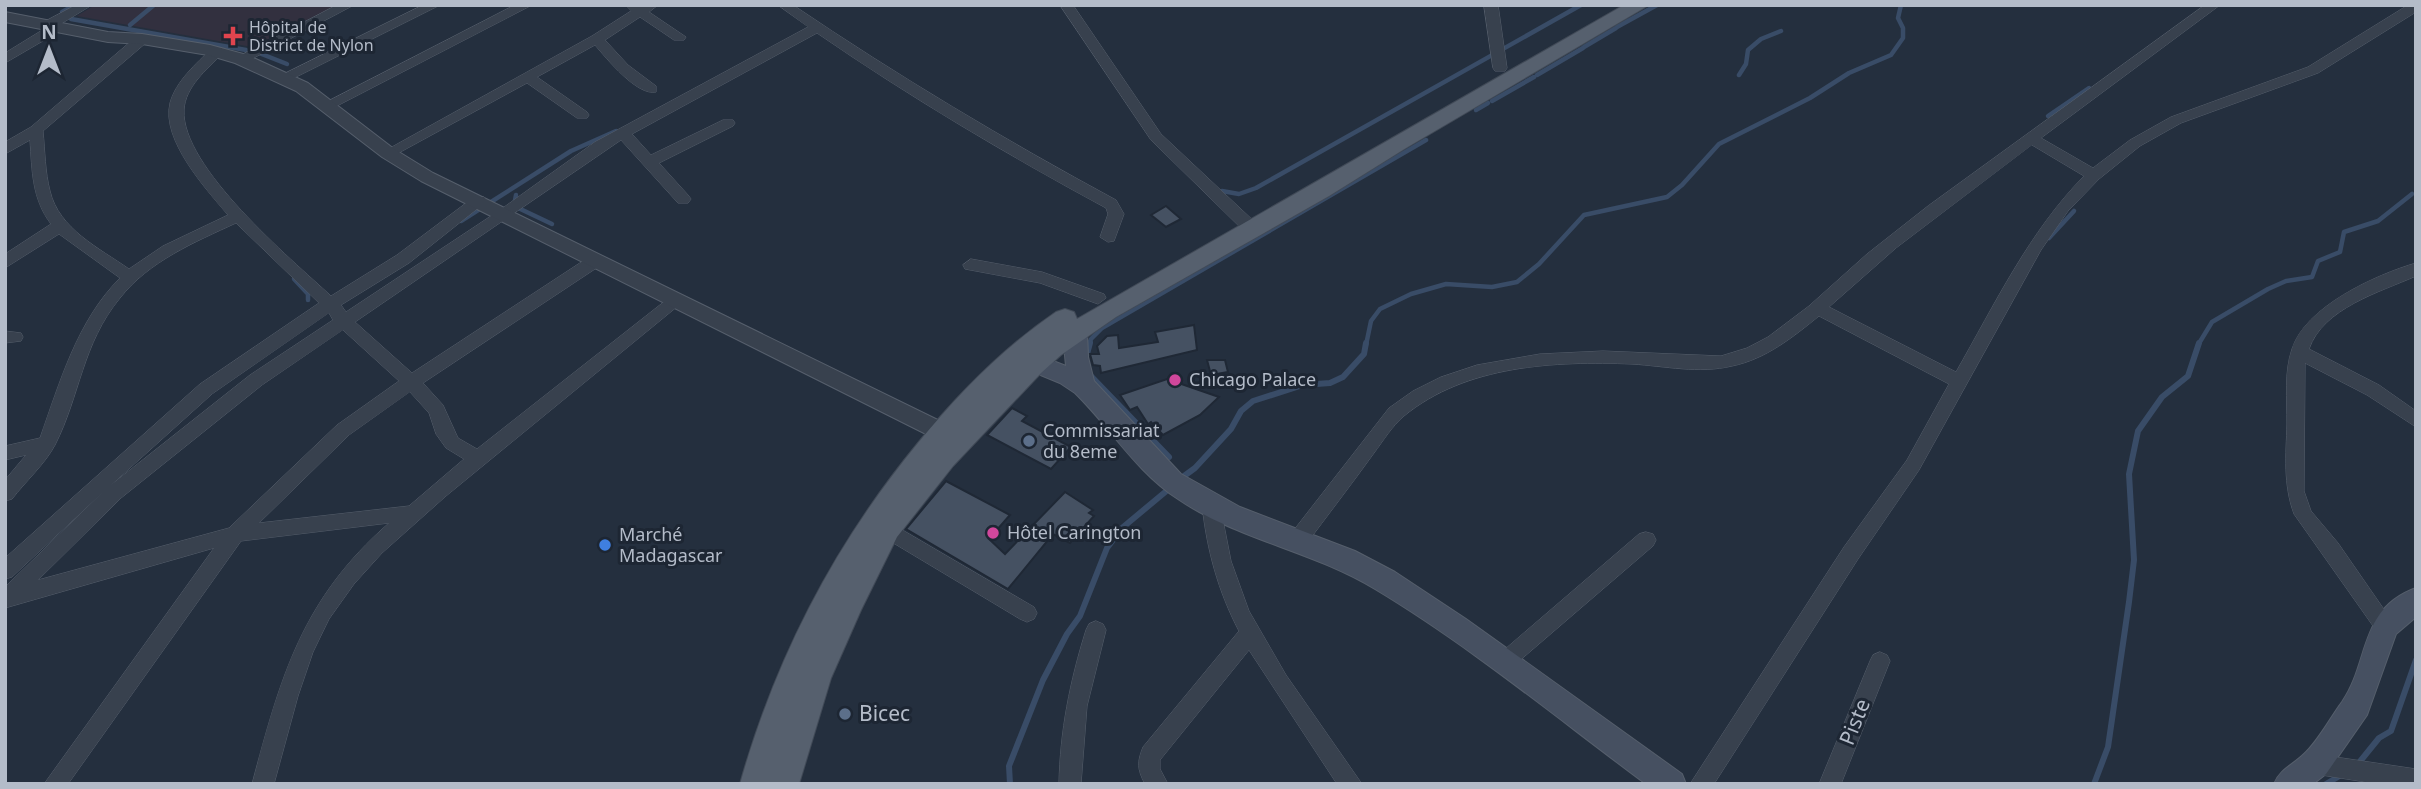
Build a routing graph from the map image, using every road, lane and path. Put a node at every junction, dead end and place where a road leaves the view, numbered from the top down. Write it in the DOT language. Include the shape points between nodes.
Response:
graph roads {
  1 [pos="86,5"];
  2 [pos="348,5"];
  3 [pos="434,5"];
  4 [pos="526,5"];
  5 [pos="784,5"];
  6 [pos="1066,5"];
  7 [pos="1492,5"];
  8 [pos="1610,5"];
  9 [pos="1639,5"];
  10 [pos="2214,5"];
  11 [pos="2416,5"];
  12 [pos="641,7"];
  13 [pos="5,17"];
  14 [pos="51,27"];
  15 [pos="818,27"];
  16 [pos="679,37"];
  17 [pos="142,39"];
  18 [pos="597,40"];
  19 [pos="217,51"];
  20 [pos="5,58"];
  21 [pos="241,59"];
  22 [pos="1500,68"];
  23 [pos="285,77"];
  24 [pos="527,77"];
  25 [pos="650,89"];
  26 [pos="328,105"];
  27 [pos="582,115"];
  28 [pos="729,123"];
  29 [pos="36,130"];
  30 [pos="622,132"];
  31 [pos="2031,138"];
  32 [pos="5,149"];
  33 [pos="388,153"];
  34 [pos="650,162"];
  35 [pos="2094,175"];
  36 [pos="683,199"];
  37 [pos="489,206"];
  38 [pos="239,216"];
  39 [pos="1245,224"];
  40 [pos="60,226"];
  41 [pos="1108,237"];
  42 [pos="5,261"];
  43 [pos="595,261"];
  44 [pos="971,265"];
  45 [pos="2416,269"];
  46 [pos="130,277"];
  47 [pos="1098,298"];
  48 [pos="676,301"];
  49 [pos="1817,308"];
  50 [pos="336,311"];
  51 [pos="1069,326"];
  52 [pos="2299,352"];
  53 [pos="1023,360"];
  54 [pos="411,382"];
  55 [pos="1960,382"];
  56 [pos="1083,385"];
  57 [pos="2416,419"];
  58 [pos="942,432"];
  59 [pos="47,443"];
  60 [pos="5,453"];
  61 [pos="477,458"];
  62 [pos="1188,492"];
  63 [pos="5,494"];
  64 [pos="413,513"];
  65 [pos="887,529"];
  66 [pos="235,534"];
  67 [pos="1646,540"];
  68 [pos="1297,541"];
  69 [pos="5,571"];
  70 [pos="6,598"];
  71 [pos="2416,600"];
  72 [pos="1027,613"];
  73 [pos="2385,627"];
  74 [pos="1096,630"];
  75 [pos="1250,634"];
  76 [pos="1880,660"];
  77 [pos="1504,662"];
  78 [pos="2315,764"];
  79 [pos="2416,779"];
  80 [pos="55,784"];
  81 [pos="264,784"];
  82 [pos="757,784"];
  83 [pos="783,784"];
  84 [pos="1070,784"];
  85 [pos="1157,784"];
  86 [pos="1351,784"];
  87 [pos="1671,784"];
  88 [pos="1701,784"];
  89 [pos="1830,784"];
  90 [pos="2289,784"];
  1 -- 14 [label="street"];
  2 -- 21 [label="street"];
  3 -- 23 [label="street"];
  4 -- 26 [label="street"];
  5 -- 15 [label="street"];
  6 -- 39 [label="street" via="1156,137"];
  7 -- 22 [label="street"];
  8 -- 22 [label="main road"];
  9 -- 39 [label="main road"];
  10 -- 31 [label="street"];
  11 -- 35 [label="street" via="2313,69 2176,120 2135,143"];
  12 -- 16 [label="street"];
  12 -- 18 [label="street"];
  13 -- 14 [label="street"];
  14 -- 17 [label="street"];
  14 -- 20 [label="street"];
  15 -- 30 [label="street"];
  15 -- 41 [label="street" via="1004,146 1111,204 1116,214"];
  17 -- 19 [label="street"];
  17 -- 29 [label="street"];
  18 -- 24 [label="street"];
  18 -- 25 [label="street"];
  19 -- 21 [label="street"];
  19 -- 38 [label="street" via="183,89 177,124 201,172"];
  21 -- 23 [label="street"];
  22 -- 39 [label="main road"];
  23 -- 26 [label="street"];
  24 -- 27 [label="street"];
  24 -- 33 [label="street"];
  26 -- 33 [label="street"];
  28 -- 34 [label="street"];
  29 -- 32 [label="street"];
  29 -- 40 [label="street" via="42,193"];
  30 -- 34 [label="street"];
  30 -- 37 [label="street"];
  31 -- 35 [label="street"];
  31 -- 49 [label="street" via="1889,244"];
  33 -- 37 [label="street"];
  34 -- 36 [label="street"];
  35 -- 55 [label="street" via="2063,207 2035,247"];
  37 -- 43 [label="street"];
  37 -- 50 [label="street"];
  37 -- 50 [label="street" via="403,259"];
  38 -- 46 [label="street" via="164,253"];
  38 -- 50 [label="street"];
  39 -- 47 [label="main road"];
  39 -- 51 [label="main road" via="1107,311"];
  40 -- 42 [label="street"];
  40 -- 46 [label="street"];
  43 -- 48 [label="street"];
  43 -- 54 [label="street"];
  44 -- 47 [label="street" via="1042,278"];
  45 -- 52 [label="street" via="2328,312 2311,328"];
  46 -- 59 [label="street" via="100,314 85,343"];
  47 -- 51 [label="main road"];
  48 -- 58 [label="street"];
  48 -- 61 [label="street"];
  49 -- 55 [label="street"];
  49 -- 68 [label="street" via="1755,352 1732,360 1553,357 1511,363 1434,388 1395,413"];
  50 -- 54 [label="street"];
  50 -- 69 [label="street" via="206,389"];
  50 -- 70 [label="street" via="79,524"];
  51 -- 53 [label="main road"];
  51 -- 56 [label="main road"];
  52 -- 57 [label="street" via="2373,390"];
  52 -- 73 [label="street" via="2295,491 2303,513"];
  53 -- 56 [label="main road"];
  53 -- 58 [label="main road"];
  53 -- 65 [label="main road"];
  54 -- 61 [label="street" via="437,410 452,443"];
  54 -- 66 [label="street" via="343,430"];
  55 -- 88 [label="street" via="1913,465"];
  56 -- 62 [label="main road"];
  58 -- 82 [label="main road" via="850,555 792,671"];
  59 -- 60 [label="street"];
  59 -- 63 [label="street"];
  61 -- 64 [label="street"];
  62 -- 68 [label="main road"];
  62 -- 75 [label="street"];
  64 -- 66 [label="street"];
  64 -- 81 [label="street" via="346,576 320,615 305,648"];
  65 -- 72 [label="street"];
  65 -- 83 [label="main road" via="816,678"];
  66 -- 70 [label="street"];
  66 -- 80 [label="street"];
  67 -- 77 [label="street"];
  68 -- 77 [label="main road" via="1365,569"];
  71 -- 73 [label="main road"];
  73 -- 78 [label="main road" via="2357,705"];
  74 -- 84 [label="street" via="1073,718"];
  75 -- 85 [label="street" via="1151,754 1148,771"];
  75 -- 86 [label="street"];
  76 -- 89 [label="street, Piste"];
  77 -- 87 [label="main road"];
  78 -- 79 [label="street"];
  78 -- 90 [label="main road"];
}
